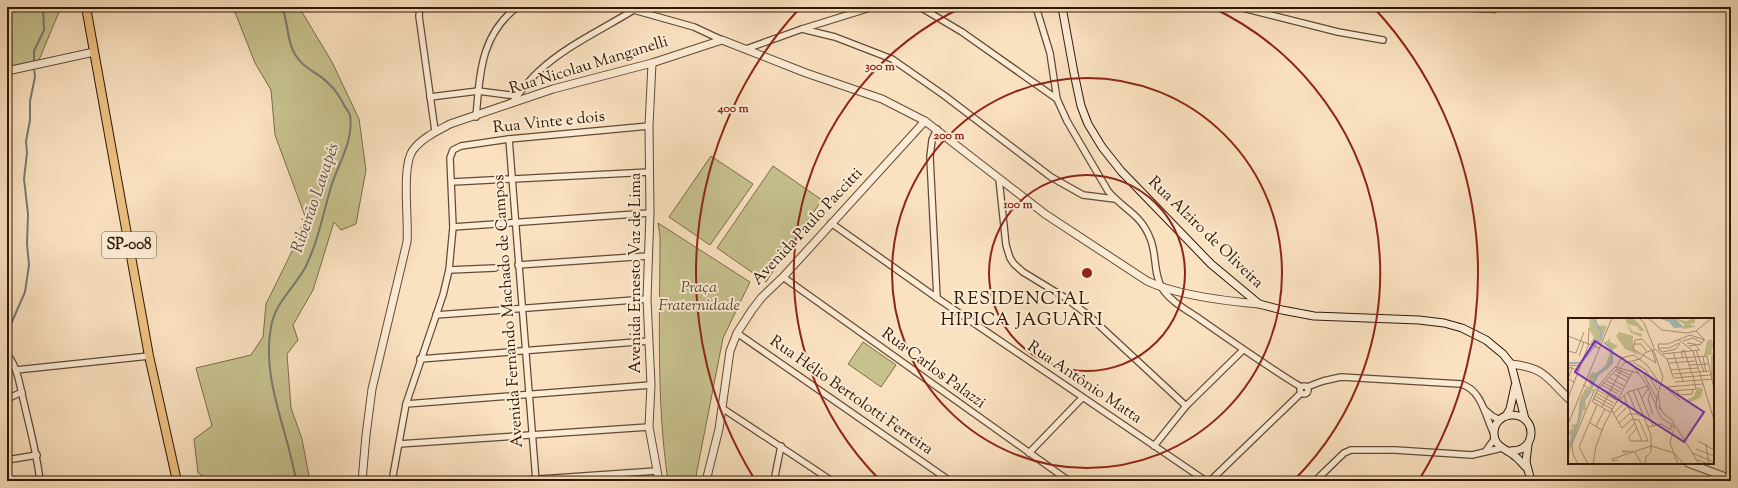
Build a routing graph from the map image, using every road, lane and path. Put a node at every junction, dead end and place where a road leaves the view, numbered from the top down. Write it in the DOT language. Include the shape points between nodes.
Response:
graph roads {
  1 [pos="86,7"];
  2 [pos="420,7"];
  3 [pos="517,7"];
  4 [pos="623,7"];
  5 [pos="857,7"];
  6 [pos="873,7"];
  7 [pos="920,7"];
  8 [pos="1036,7"];
  9 [pos="1062,7"];
  10 [pos="1239,7"];
  11 [pos="632,11"];
  12 [pos="853,14"];
  13 [pos="802,29"];
  14 [pos="722,40"];
  15 [pos="1383,40"];
  16 [pos="746,49"];
  17 [pos="94,52"];
  18 [pos="652,63"];
  19 [pos="7,71"];
  20 [pos="478,91"];
  21 [pos="517,96"];
  22 [pos="430,97"];
  23 [pos="1057,99"];
  24 [pos="511,104"];
  25 [pos="476,117"];
  26 [pos="925,121"];
  27 [pos="649,126"];
  28 [pos="937,129"];
  29 [pos="435,131"];
  30 [pos="509,139"];
  31 [pos="650,172"];
  32 [pos="999,179"];
  33 [pos="512,180"];
  34 [pos="452,182"];
  35 [pos="1115,199"];
  36 [pos="650,213"];
  37 [pos="515,222"];
  38 [pos="831,223"];
  39 [pos="452,227"];
  40 [pos="648,256"];
  41 [pos="518,265"];
  42 [pos="495,268"];
  43 [pos="449,270"];
  44 [pos="783,277"];
  45 [pos="1162,288"];
  46 [pos="937,298"];
  47 [pos="647,299"];
  48 [pos="1259,304"];
  49 [pos="521,308"];
  50 [pos="436,315"];
  51 [pos="737,333"];
  52 [pos="649,341"];
  53 [pos="1243,350"];
  54 [pos="525,351"];
  55 [pos="7,354"];
  56 [pos="149,356"];
  57 [pos="420,359"];
  58 [pos="1511,364"];
  59 [pos="16,370"];
  60 [pos="651,385"];
  61 [pos="1516,386"];
  62 [pos="1301,390"];
  63 [pos="22,392"];
  64 [pos="529,394"];
  65 [pos="1082,398"];
  66 [pos="1568,398"];
  67 [pos="7,399"];
  68 [pos="406,404"];
  69 [pos="1186,406"];
  70 [pos="722,408"];
  71 [pos="1483,409"];
  72 [pos="1503,418"];
  73 [pos="1525,419"];
  74 [pos="650,426"];
  75 [pos="532,435"];
  76 [pos="1494,436"];
  77 [pos="399,444"];
  78 [pos="1528,444"];
  79 [pos="781,446"];
  80 [pos="1154,446"];
  81 [pos="1502,448"];
  82 [pos="1486,452"];
  83 [pos="1510,452"];
  84 [pos="1029,453"];
  85 [pos="37,455"];
  86 [pos="7,460"];
  87 [pos="1691,464"];
  88 [pos="1527,468"];
  89 [pos="656,471"];
  90 [pos="1731,479"];
  91 [pos="536,480"];
  92 [pos="40,481"];
  93 [pos="177,481"];
  94 [pos="362,481"];
  95 [pos="392,481"];
  96 [pos="511,481"];
  97 [pos="659,481"];
  98 [pos="706,481"];
  99 [pos="774,481"];
  100 [pos="832,481"];
  101 [pos="950,481"];
  102 [pos="1069,481"];
  103 [pos="1206,481"];
  104 [pos="1210,481"];
  105 [pos="1315,481"];
  106 [pos="1531,481"];
  1 -- 17 [label="main road, SP-008"];
  2 -- 22 [label="street" via="418,16"];
  3 -- 20 [label="street" via="500,25 486,48"];
  4 -- 11 [label="street"];
  5 -- 12 [label="street"];
  6 -- 12 [label="street"];
  7 -- 23 [label="street" via="962,32"];
  8 -- 23 [label="street" via="1050,53"];
  9 -- 48 [label="street, Rua Alziro de Oliveira" via="1081,106 1102,147 1121,171 1211,264"];
  10 -- 15 [label="street" via="1338,32"];
  11 -- 14 [label="street" via="694,27"];
  11 -- 21 [label="street" via="556,58 531,78"];
  12 -- 13 [label="street"];
  13 -- 16 [label="street"];
  13 -- 35 [label="street" via="836,37 892,59 1051,177 1083,195"];
  14 -- 16 [label="street"];
  14 -- 18 [label="street, Rua Nicolau Manganelli"];
  16 -- 26 [label="street" via="882,100"];
  17 -- 19 [label="street"];
  17 -- 56 [label="main road, SP-008"];
  18 -- 24 [label="street, Rua Nicolau Manganelli" via="553,89"];
  18 -- 27 [label="street, Avenida Ernesto Vaz de Lima"];
  20 -- 21 [label="street"];
  20 -- 22 [label="street"];
  20 -- 25 [label="street"];
  21 -- 24 [label="street"];
  22 -- 29 [label="street"];
  23 -- 35 [label="street" via="1102,183"];
  24 -- 25 [label="street, Rua Nicolau Manganelli"];
  25 -- 29 [label="street, Rua Nicolau Manganelli"];
  26 -- 28 [label="street"];
  26 -- 38 [label="street, Avenida Paulo Paccitti"];
  27 -- 30 [label="street, Rua Vinte e dois"];
  27 -- 31 [label="street, Avenida Ernesto Vaz de Lima"];
  28 -- 32 [label="street"];
  28 -- 46 [label="street" via="932,140 930,157"];
  29 -- 94 [label="street, Rua Nicolau Manganelli" via="412,150 407,163 407,242 372,389"];
  30 -- 33 [label="street, Avenida Fernando Machado de Campos"];
  30 -- 34 [label="street, Rua Vinte e dois" via="461,146 453,150 450,162"];
  31 -- 33 [label="street"];
  31 -- 36 [label="street, Avenida Ernesto Vaz de Lima"];
  32 -- 45 [label="street" via="1045,214 1147,281"];
  32 -- 69 [label="street" via="1006,245 1014,264 1087,314"];
  33 -- 34 [label="street"];
  33 -- 37 [label="street, Avenida Fernando Machado de Campos"];
  34 -- 39 [label="street"];
  35 -- 45 [label="street" via="1137,216 1145,227 1151,239 1156,271"];
  36 -- 37 [label="street"];
  36 -- 40 [label="street, Avenida Ernesto Vaz de Lima"];
  37 -- 39 [label="street"];
  37 -- 41 [label="street, Avenida Fernando Machado de Campos"];
  38 -- 44 [label="street, Avenida Paulo Paccitti"];
  38 -- 46 [label="street, Rua Antônio Matta"];
  39 -- 43 [label="street"];
  40 -- 41 [label="street"];
  40 -- 47 [label="street, Avenida Ernesto Vaz de Lima"];
  41 -- 49 [label="street, Avenida Fernando Machado de Campos"];
  42 -- 43 [label="street"];
  43 -- 50 [label="street"];
  44 -- 51 [label="street, Avenida Paulo Paccitti" via="762,297"];
  44 -- 84 [label="street, Rua Carlos Palazzi"];
  45 -- 48 [label="street"];
  45 -- 53 [label="street"];
  46 -- 65 [label="street, Rua Antônio Matta"];
  47 -- 49 [label="street"];
  47 -- 52 [label="street, Avenida Ernesto Vaz de Lima"];
  48 -- 58 [label="street, Rua Alziro de Oliveira" via="1314,316 1444,323 1462,328 1486,340"];
  49 -- 50 [label="street"];
  49 -- 54 [label="street, Avenida Fernando Machado de Campos"];
  50 -- 57 [label="street"];
  51 -- 70 [label="street, Avenida Paulo Paccitti" via="730,351"];
  51 -- 101 [label="street, Rua Hélio Bertolotti Ferreira"];
  52 -- 54 [label="street"];
  52 -- 60 [label="street, Avenida Ernesto Vaz de Lima"];
  53 -- 62 [label="street"];
  53 -- 69 [label="street"];
  54 -- 57 [label="street"];
  54 -- 64 [label="street, Avenida Fernando Machado de Campos"];
  55 -- 59 [label="street"];
  56 -- 59 [label="street"];
  56 -- 93 [label="main road, SP-008"];
  57 -- 68 [label="street"];
  58 -- 61 [label="street"];
  58 -- 66 [label="street" via="1531,367 1543,373"];
  59 -- 63 [label="street"];
  60 -- 64 [label="street"];
  60 -- 74 [label="street, Avenida Ernesto Vaz de Lima"];
  61 -- 72 [label="street" via="1510,409"];
  61 -- 73 [label="street"];
  62 -- 71 [label="street" via="1305,386 1341,377 1460,384 1473,390"];
  62 -- 104 [label="street"];
  63 -- 67 [label="street"];
  63 -- 85 [label="street"];
  64 -- 68 [label="street"];
  64 -- 75 [label="street, Avenida Fernando Machado de Campos"];
  65 -- 80 [label="street, Rua Antônio Matta"];
  65 -- 84 [label="street"];
  68 -- 77 [label="street"];
  69 -- 80 [label="street"];
  70 -- 79 [label="street"];
  70 -- 98 [label="street, Avenida Paulo Paccitti"];
  71 -- 72 [label="street" via="1492,416"];
  71 -- 76 [label="street"];
  72 -- 73 [label="street" via="1512,414"];
  72 -- 76 [label="street" via="1495,426"];
  73 -- 78 [label="street" via="1531,431"];
  74 -- 75 [label="street"];
  74 -- 89 [label="street, Avenida Ernesto Vaz de Lima"];
  75 -- 77 [label="street"];
  75 -- 91 [label="street, Avenida Fernando Machado de Campos"];
  76 -- 81 [label="street"];
  76 -- 82 [label="street"];
  77 -- 95 [label="street"];
  78 -- 83 [label="street" via="1523,449"];
  78 -- 88 [label="street"];
  79 -- 99 [label="street"];
  79 -- 100 [label="street"];
  80 -- 103 [label="street, Rua Antônio Matta"];
  81 -- 82 [label="street"];
  81 -- 83 [label="street"];
  82 -- 105 [label="street" via="1472,455 1351,450 1344,453"];
  83 -- 88 [label="street"];
  84 -- 102 [label="street, Rua Carlos Palazzi"];
  85 -- 86 [label="street"];
  85 -- 92 [label="street"];
  87 -- 90 [label="street"];
  88 -- 106 [label="street"];
  89 -- 91 [label="street"];
  89 -- 97 [label="street, Avenida Ernesto Vaz de Lima"];
  91 -- 96 [label="street"];
}
